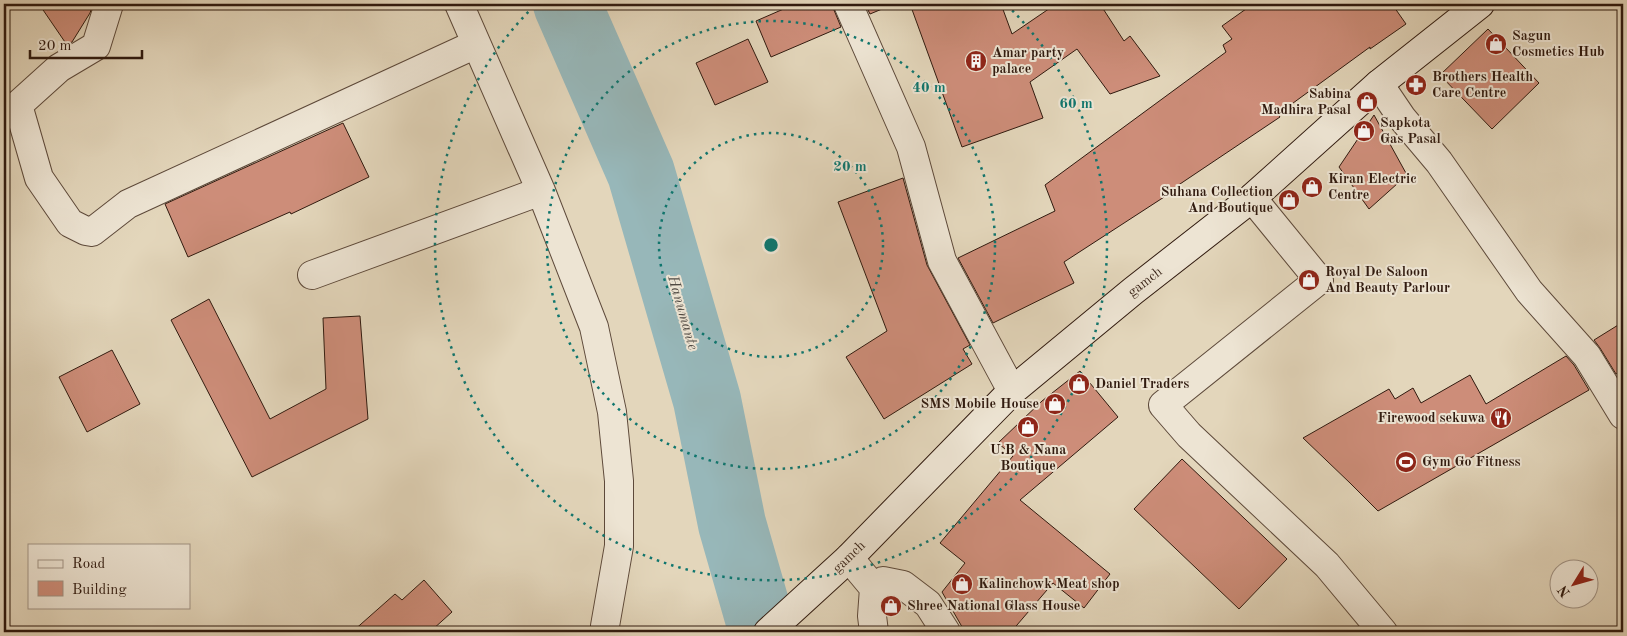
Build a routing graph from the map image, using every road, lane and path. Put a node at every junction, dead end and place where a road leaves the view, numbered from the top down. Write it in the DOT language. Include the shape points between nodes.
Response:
graph roads {
  1 [pos="110,4"];
  2 [pos="459,4"];
  3 [pos="848,4"];
  4 [pos="1480,4"];
  5 [pos="476,44"];
  6 [pos="1379,84"];
  7 [pos="541,190"];
  8 [pos="1252,198"];
  9 [pos="312,275"];
  10 [pos="1012,391"];
  11 [pos="1623,415"];
  12 [pos="849,558"];
  13 [pos="874,588"];
  14 [pos="606,632"];
  15 [pos="768,632"];
  16 [pos="874,632"];
  17 [pos="946,632"];
  18 [pos="1383,632"];
  1 -- 5 [label="street" via="96,46 59,68 18,105 39,178 70,223 92,232 128,204"];
  2 -- 5 [label="street"];
  3 -- 10 [label="street" via="911,147 942,261"];
  4 -- 6 [label="street, gamch"];
  5 -- 7 [label="street"];
  6 -- 8 [label="street, gamch"];
  6 -- 11 [label="street" via="1439,162 1529,291 1587,356"];
  7 -- 9 [label="street"];
  7 -- 14 [label="street" via="594,327 612,412 619,481 619,546"];
  8 -- 10 [label="street, gamch"];
  8 -- 18 [label="street" via="1320,280 1163,405 1189,435 1327,565"];
  10 -- 12 [label="street, gamch"];
  12 -- 13 [label="street"];
  12 -- 15 [label="street, gamch"];
  13 -- 16 [label="street"];
  13 -- 17 [label="street" via="883,581 903,585 928,604"];
}
